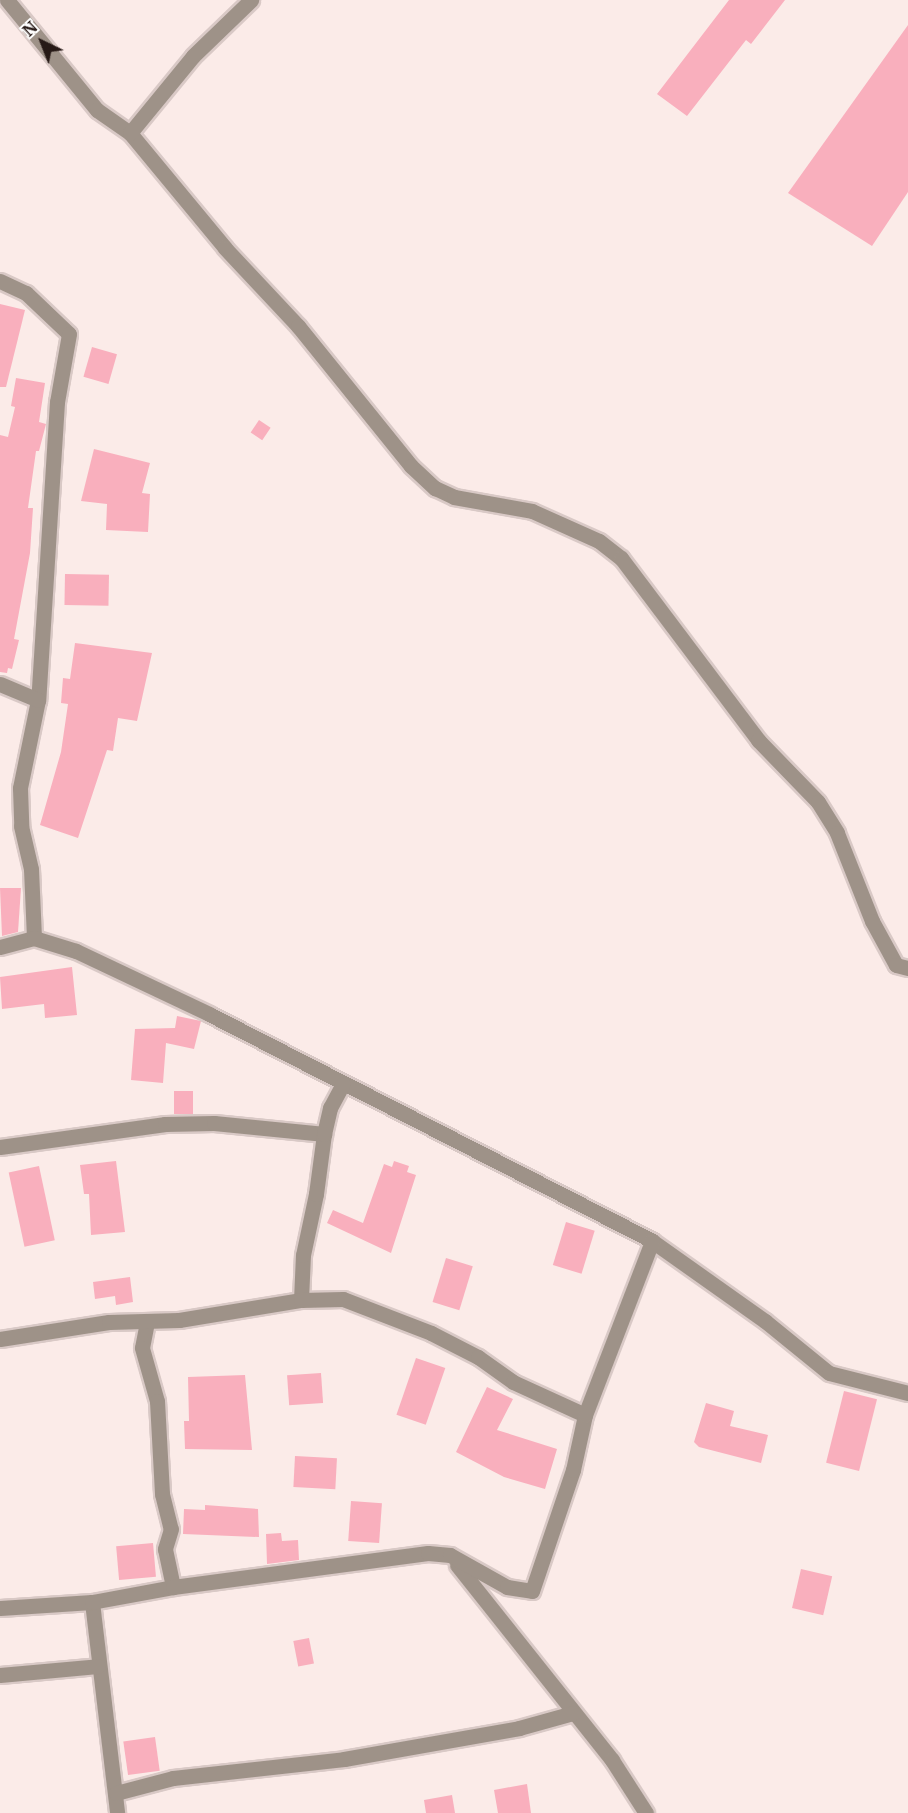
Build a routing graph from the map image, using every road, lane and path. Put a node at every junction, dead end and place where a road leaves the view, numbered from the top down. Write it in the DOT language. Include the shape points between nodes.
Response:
graph roads {
  1 [pos="7,0"];
  2 [pos="251,0"];
  3 [pos="130,133"];
  4 [pos="0,281"];
  5 [pos="0,684"];
  6 [pos="38,700"];
  7 [pos="34,938"];
  8 [pos="0,947"];
  9 [pos="908,968"];
  10 [pos="343,1084"];
  11 [pos="324,1134"];
  12 [pos="0,1147"];
  13 [pos="651,1241"];
  14 [pos="301,1300"];
  15 [pos="147,1322"];
  16 [pos="0,1339"];
  17 [pos="908,1393"];
  18 [pos="585,1415"];
  19 [pos="450,1555"];
  20 [pos="173,1587"];
  21 [pos="92,1602"];
  22 [pos="0,1608"];
  23 [pos="98,1666"];
  24 [pos="0,1674"];
  25 [pos="573,1713"];
  26 [pos="116,1793"];
  27 [pos="117,1813"];
  28 [pos="646,1813"];
  1 -- 3 [label="street" via="97,110"];
  2 -- 3 [label="street" via="193,56"];
  3 -- 9 [label="street" via="385,430 411,466 435,488 454,497 532,511 564,522 621,558 758,740 818,801 837,833 896,965"];
  4 -- 6 [label="street" via="26,293 69,334 57,402"];
  5 -- 6 [label="street"];
  6 -- 7 [label="street" via="20,788 21,826 31,869"];
  7 -- 8 [label="street"];
  7 -- 10 [label="street" via="76,951 199,1009"];
  10 -- 11 [label="street" via="330,1108"];
  10 -- 13 [label="street" via="537,1179"];
  11 -- 12 [label="street" via="214,1124 165,1124"];
  11 -- 14 [label="street" via="303,1255"];
  13 -- 17 [label="street" via="765,1321 829,1373"];
  13 -- 18 [label="street"];
  14 -- 15 [label="street"];
  14 -- 18 [label="street" via="343,1299 394,1315 478,1357 513,1382"];
  15 -- 16 [label="street" via="109,1322"];
  15 -- 20 [label="street" via="142,1348 157,1401 162,1494 171,1528 165,1549"];
  18 -- 19 [label="street" via="573,1470 532,1591 507,1587"];
  19 -- 20 [label="street" via="428,1553 369,1559 295,1573"];
  19 -- 25 [label="street"];
  20 -- 21 [label="street"];
  21 -- 22 [label="street"];
  21 -- 23 [label="street"];
  23 -- 24 [label="street"];
  23 -- 26 [label="street"];
  25 -- 26 [label="street" via="519,1728 344,1760 173,1778"];
  25 -- 28 [label="street" via="612,1760"];
  26 -- 27 [label="street"];
}
